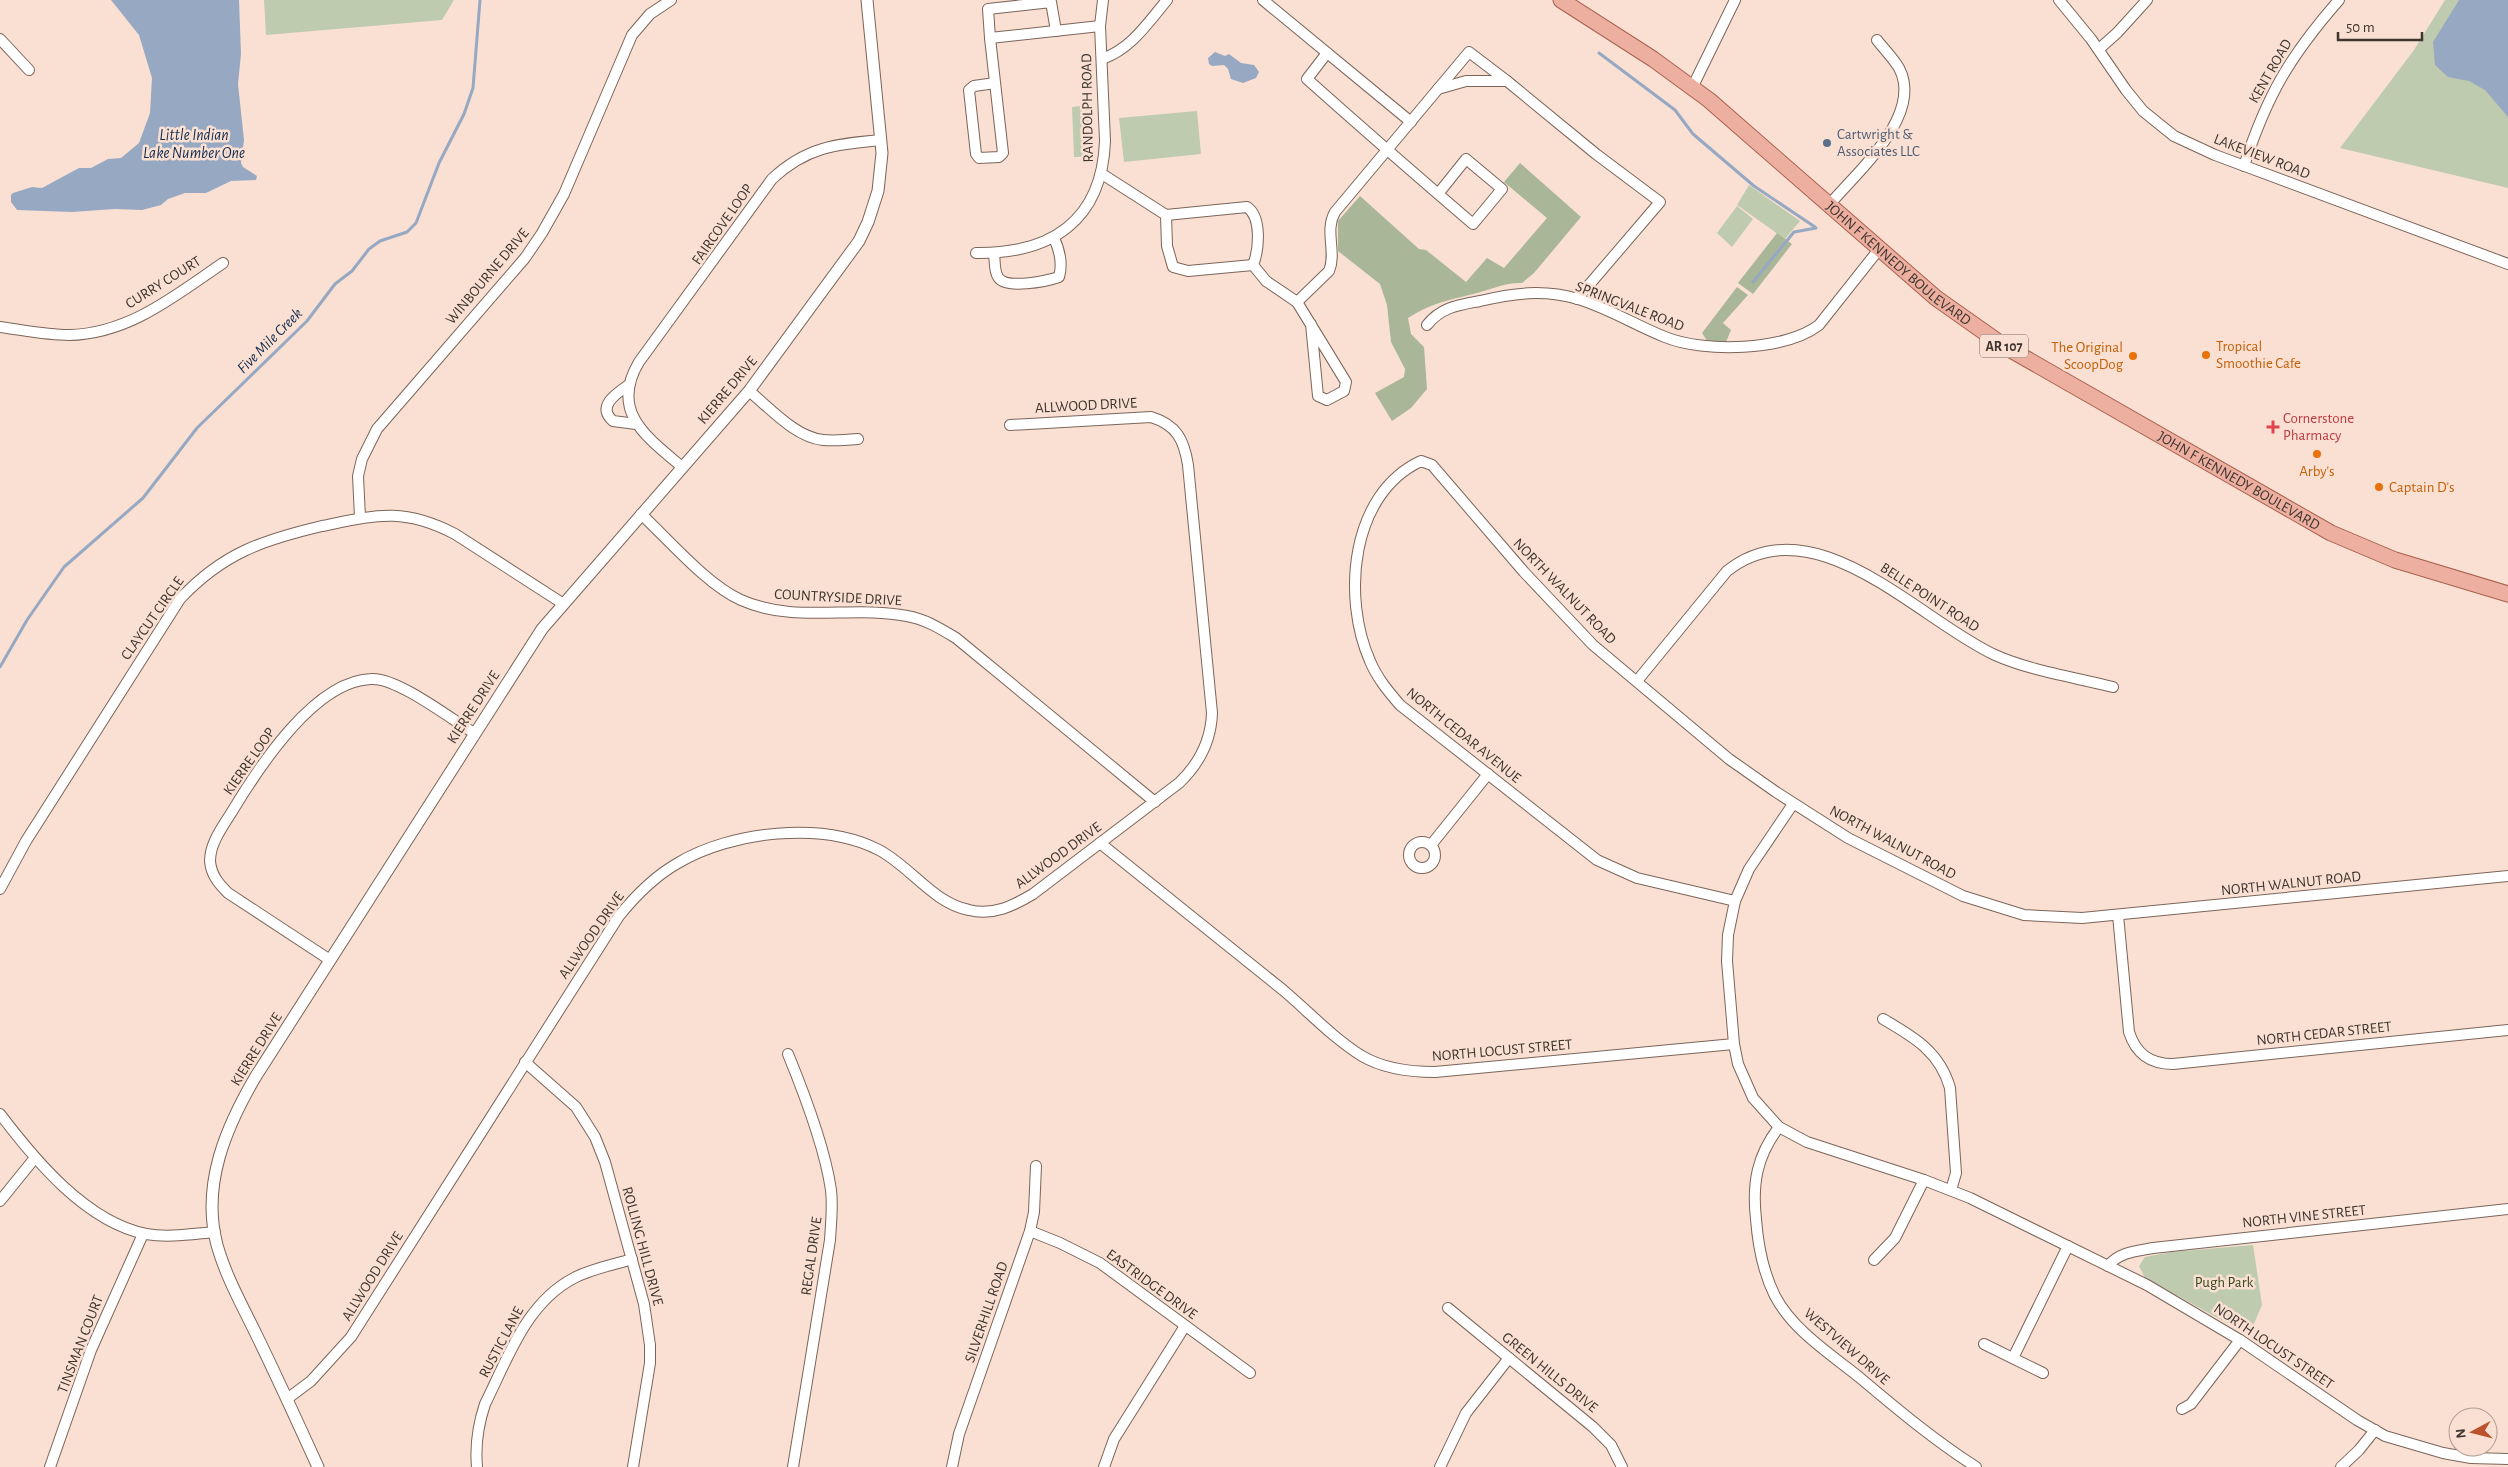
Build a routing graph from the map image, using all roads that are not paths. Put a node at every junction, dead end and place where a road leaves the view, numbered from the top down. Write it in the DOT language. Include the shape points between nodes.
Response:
graph roads {
  1 [pos="671,0"];
  2 [pos="867,0"];
  3 [pos="1103,0"];
  4 [pos="1167,0"];
  5 [pos="1263,0"];
  6 [pos="1561,0"];
  7 [pos="1735,0"];
  8 [pos="2059,0"];
  9 [pos="2146,0"];
  10 [pos="2339,0"];
  11 [pos="660,3"];
  12 [pos="1100,26"];
  13 [pos="1056,31"];
  14 [pos="990,38"];
  15 [pos="0,39"];
  16 [pos="1877,40"];
  17 [pos="2099,49"];
  18 [pos="1326,52"];
  19 [pos="1102,59"];
  20 [pos="29,70"];
  21 [pos="1507,81"];
  22 [pos="995,83"];
  23 [pos="1692,88"];
  24 [pos="1438,89"];
  25 [pos="1411,122"];
  26 [pos="881,140"];
  27 [pos="1388,150"];
  28 [pos="2244,166"];
  29 [pos="1102,174"];
  30 [pos="1438,194"];
  31 [pos="1830,204"];
  32 [pos="1166,215"];
  33 [pos="1054,238"];
  34 [pos="1880,248"];
  35 [pos="976,253"];
  36 [pos="994,253"];
  37 [pos="223,263"];
  38 [pos="2508,264"];
  39 [pos="1253,265"];
  40 [pos="1577,299"];
  41 [pos="1296,302"];
  42 [pos="1311,324"];
  43 [pos="1427,325"];
  44 [pos="0,327"];
  45 [pos="630,384"];
  46 [pos="749,390"];
  47 [pos="636,424"];
  48 [pos="1010,425"];
  49 [pos="858,439"];
  50 [pos="682,467"];
  51 [pos="1404,472"];
  52 [pos="640,514"];
  53 [pos="360,517"];
  54 [pos="2508,594"];
  55 [pos="562,603"];
  56 [pos="1637,681"];
  57 [pos="2113,687"];
  58 [pos="474,733"];
  59 [pos="1488,774"];
  60 [pos="1155,802"];
  61 [pos="1793,804"];
  62 [pos="1100,843"];
  63 [pos="1430,845"];
  64 [pos="2508,876"];
  65 [pos="0,889"];
  66 [pos="1735,901"];
  67 [pos="2118,915"];
  68 [pos="330,960"];
  69 [pos="1884,1019"];
  70 [pos="2508,1030"];
  71 [pos="1734,1044"];
  72 [pos="788,1054"];
  73 [pos="525,1062"];
  74 [pos="0,1114"];
  75 [pos="1778,1127"];
  76 [pos="34,1159"];
  77 [pos="1036,1166"];
  78 [pos="1924,1180"];
  79 [pos="1951,1190"];
  80 [pos="0,1201"];
  81 [pos="2508,1209"];
  82 [pos="1030,1231"];
  83 [pos="215,1232"];
  84 [pos="143,1234"];
  85 [pos="2068,1246"];
  86 [pos="632,1259"];
  87 [pos="1874,1260"];
  88 [pos="2108,1266"];
  89 [pos="1448,1308"];
  90 [pos="1186,1326"];
  91 [pos="2240,1340"];
  92 [pos="1984,1344"];
  93 [pos="1510,1358"];
  94 [pos="2013,1358"];
  95 [pos="1250,1373"];
  96 [pos="2043,1373"];
  97 [pos="288,1399"];
  98 [pos="2182,1409"];
  99 [pos="2375,1430"];
  100 [pos="2508,1458"];
  101 [pos="50,1467"];
  102 [pos="318,1467"];
  103 [pos="477,1467"];
  104 [pos="633,1467"];
  105 [pos="793,1467"];
  106 [pos="952,1467"];
  107 [pos="1104,1467"];
  108 [pos="1440,1467"];
  109 [pos="1622,1467"];
  110 [pos="1976,1467"];
  111 [pos="2341,1467"];
  1 -- 11 [label="street, WINBOURNE DRIVE"];
  2 -- 26 [label="street, KIERRE DRIVE"];
  3 -- 12 [label="street, RANDOLPH ROAD"];
  4 -- 19 [label="street" via="1129,45"];
  5 -- 18 [label="street"];
  6 -- 23 [label="main road, JOHN F KENNEDY BOULEVARD / AR 107"];
  7 -- 23 [label="street"];
  8 -- 17 [label="street, LAKEVIEW ROAD"];
  9 -- 17 [label="street"];
  10 -- 28 [label="street, KENT ROAD" via="2294,54 2277,83 2256,128"];
  11 -- 53 [label="street, WINBOURNE DRIVE" via="638,26 625,48 564,194 542,233 513,272 390,411 369,441 358,476"];
  12 -- 13 [label="street"];
  12 -- 19 [label="street, RANDOLPH ROAD"];
  13 -- 14 [label="street"];
  13 -- 14 [label="street" via="1052,2 988,10"];
  14 -- 22 [label="street"];
  15 -- 20 [label="street"];
  16 -- 31 [label="street" via="1899,68 1902,110 1891,133"];
  17 -- 28 [label="street, LAKEVIEW ROAD" via="2126,90 2160,126 2188,144"];
  18 -- 25 [label="street"];
  18 -- 27 [label="street" via="1307,79"];
  19 -- 29 [label="street, RANDOLPH ROAD" via="1105,141"];
  21 -- 24 [label="street" via="1466,80"];
  21 -- 24 [label="street" via="1469,52"];
  21 -- 40 [label="street" via="1660,202"];
  22 -- 22 [label="street" via="1003,153 999,157 979,158 969,90 974,86"];
  23 -- 31 [label="main road, JOHN F KENNEDY BOULEVARD / AR 107"];
  24 -- 25 [label="street"];
  25 -- 27 [label="street"];
  26 -- 45 [label="street, FAIRCOVE LOOP" via="822,148 794,160 772,179 639,362"];
  26 -- 46 [label="street, KIERRE DRIVE" via="882,167 868,222"];
  27 -- 30 [label="street"];
  27 -- 41 [label="street" via="1335,212 1329,223 1332,265"];
  28 -- 38 [label="street, LAKEVIEW ROAD"];
  29 -- 32 [label="street"];
  29 -- 33 [label="street, RANDOLPH ROAD" via="1081,212"];
  30 -- 30 [label="street" via="1473,224 1502,189 1466,159"];
  31 -- 34 [label="main road, JOHN F KENNEDY BOULEVARD / AR 107"];
  32 -- 39 [label="street" via="1173,267 1188,271"];
  32 -- 39 [label="street" via="1247,207 1255,218 1258,247"];
  33 -- 36 [label="street, RANDOLPH ROAD" via="1025,249"];
  33 -- 36 [label="street" via="1062,267 1059,277 1049,280 1002,282 998,277"];
  34 -- 40 [label="street, SPRINGVALE ROAD" via="1819,325 1803,336 1783,342 1733,346 1688,344"];
  34 -- 54 [label="main road, JOHN F KENNEDY BOULEVARD / AR 107" via="1936,298 2004,346 2292,512 2373,552"];
  35 -- 36 [label="street, RANDOLPH ROAD"];
  37 -- 44 [label="street, CURRY COURT" via="143,316 107,329 63,334"];
  39 -- 41 [label="street" via="1266,281"];
  40 -- 43 [label="street, SPRINGVALE ROAD" via="1538,292 1514,293 1452,306 1435,315"];
  41 -- 42 [label="street"];
  42 -- 42 [label="street" via="1346,382 1344,391 1327,400 1318,396"];
  45 -- 47 [label="street, FAIRCOVE LOOP" via="630,407"];
  45 -- 47 [label="street" via="610,399 606,413 613,421"];
  46 -- 49 [label="street" via="792,426 812,437"];
  46 -- 50 [label="street, KIERRE DRIVE"];
  47 -- 50 [label="street"];
  48 -- 60 [label="street, ALLWOOD DRIVE" via="1151,417 1167,423 1181,437 1188,465 1212,724 1195,765"];
  50 -- 52 [label="street, KIERRE DRIVE"];
  51 -- 56 [label="street, NORTH WALNUT ROAD" via="1421,461 1432,465 1593,646"];
  51 -- 59 [label="street, NORTH CEDAR AVENUE" via="1386,489 1371,512 1357,552 1355,589 1363,644 1376,674 1400,705"];
  52 -- 55 [label="street, KIERRE DRIVE"];
  52 -- 60 [label="street, COUNTRYSIDE DRIVE" via="718,587 740,600 789,612 908,616 940,628"];
  53 -- 55 [label="street, CLAYCUT CIRCLE" via="408,516 436,524"];
  53 -- 65 [label="street, CLAYCUT CIRCLE" via="253,545 196,581 172,611 114,700 26,841"];
  55 -- 58 [label="street, KIERRE DRIVE"];
  56 -- 57 [label="street, BELLE POINT ROAD" via="1727,571 1738,562 1764,551 1795,550 1867,574 1996,655"];
  56 -- 61 [label="street, NORTH WALNUT ROAD" via="1729,759"];
  58 -- 68 [label="street, KIERRE DRIVE"];
  58 -- 68 [label="street, KIERRE LOOP" via="398,686 384,680 360,680 342,687 318,704 288,732 255,772 212,846 210,861 213,873 228,893"];
  59 -- 63 [label="street"];
  59 -- 66 [label="street, NORTH CEDAR AVENUE" via="1576,845 1617,870 1663,886"];
  60 -- 62 [label="street, ALLWOOD DRIVE"];
  61 -- 66 [label="street" via="1755,856"];
  61 -- 67 [label="street, NORTH WALNUT ROAD" via="1857,842 1980,903 2024,915 2055,918"];
  62 -- 71 [label="street, NORTH LOCUST STREET" via="1337,1037 1381,1065 1435,1072"];
  62 -- 73 [label="street, ALLWOOD DRIVE" via="1015,905 983,912 951,904 900,863 871,847 845,838 789,833 714,846 678,862 631,901"];
  64 -- 67 [label="street, NORTH WALNUT ROAD"];
  66 -- 71 [label="street" via="1727,961"];
  67 -- 70 [label="street, NORTH CEDAR STREET" via="2129,1032 2133,1043 2145,1057 2162,1064"];
  68 -- 83 [label="street, KIERRE DRIVE" via="256,1076 229,1126 216,1169 213,1192"];
  69 -- 79 [label="street" via="1928,1049 1946,1075 1950,1088 1956,1174"];
  71 -- 75 [label="street" via="1749,1091"];
  72 -- 105 [label="street, REGAL DRIVE" via="820,1146 831,1191 832,1213"];
  73 -- 86 [label="street, ROLLING HILL DRIVE" via="576,1107 595,1137"];
  73 -- 97 [label="street, ALLWOOD DRIVE" via="351,1337 311,1381"];
  74 -- 76 [label="street"];
  75 -- 78 [label="street" via="1807,1142"];
  75 -- 110 [label="street, WESTVIEW DRIVE" via="1760,1160 1754,1189 1762,1262 1776,1297 1806,1334 1942,1445"];
  76 -- 80 [label="street"];
  76 -- 84 [label="street" via="91,1207"];
  77 -- 82 [label="street, SILVERHILL ROAD"];
  78 -- 79 [label="street, NORTH LOCUST STREET"];
  78 -- 87 [label="street" via="1895,1238"];
  79 -- 85 [label="street, NORTH LOCUST STREET"];
  81 -- 88 [label="street, NORTH VINE STREET" via="2152,1248 2116,1257"];
  82 -- 90 [label="street, EASTRIDGE DRIVE" via="1100,1264"];
  82 -- 106 [label="street, SILVERHILL ROAD" via="959,1434"];
  83 -- 84 [label="street" via="182,1236"];
  83 -- 97 [label="street, KIERRE DRIVE" via="235,1291"];
  84 -- 101 [label="street, TINSMAN COURT" via="91,1350"];
  85 -- 88 [label="street, NORTH LOCUST STREET"];
  85 -- 94 [label="street"];
  86 -- 103 [label="street, RUSTIC LANE" via="576,1277 549,1294 530,1316 480,1419"];
  86 -- 104 [label="street, ROLLING HILL DRIVE" via="646,1312 650,1345 649,1374"];
  88 -- 91 [label="street, NORTH LOCUST STREET" via="2182,1304"];
  89 -- 93 [label="street, GREEN HILLS DRIVE"];
  90 -- 95 [label="street, EASTRIDGE DRIVE"];
  90 -- 107 [label="street" via="1114,1439"];
  91 -- 98 [label="street" via="2191,1404"];
  91 -- 99 [label="street, NORTH LOCUST STREET"];
  92 -- 94 [label="street"];
  93 -- 108 [label="street" via="1470,1408"];
  93 -- 109 [label="street, GREEN HILLS DRIVE" via="1604,1437"];
  94 -- 96 [label="street"];
  97 -- 102 [label="street, KIERRE DRIVE"];
  99 -- 100 [label="street, NORTH LOCUST STREET" via="2408,1444 2443,1452 2472,1458"];
  99 -- 111 [label="street"];
}
